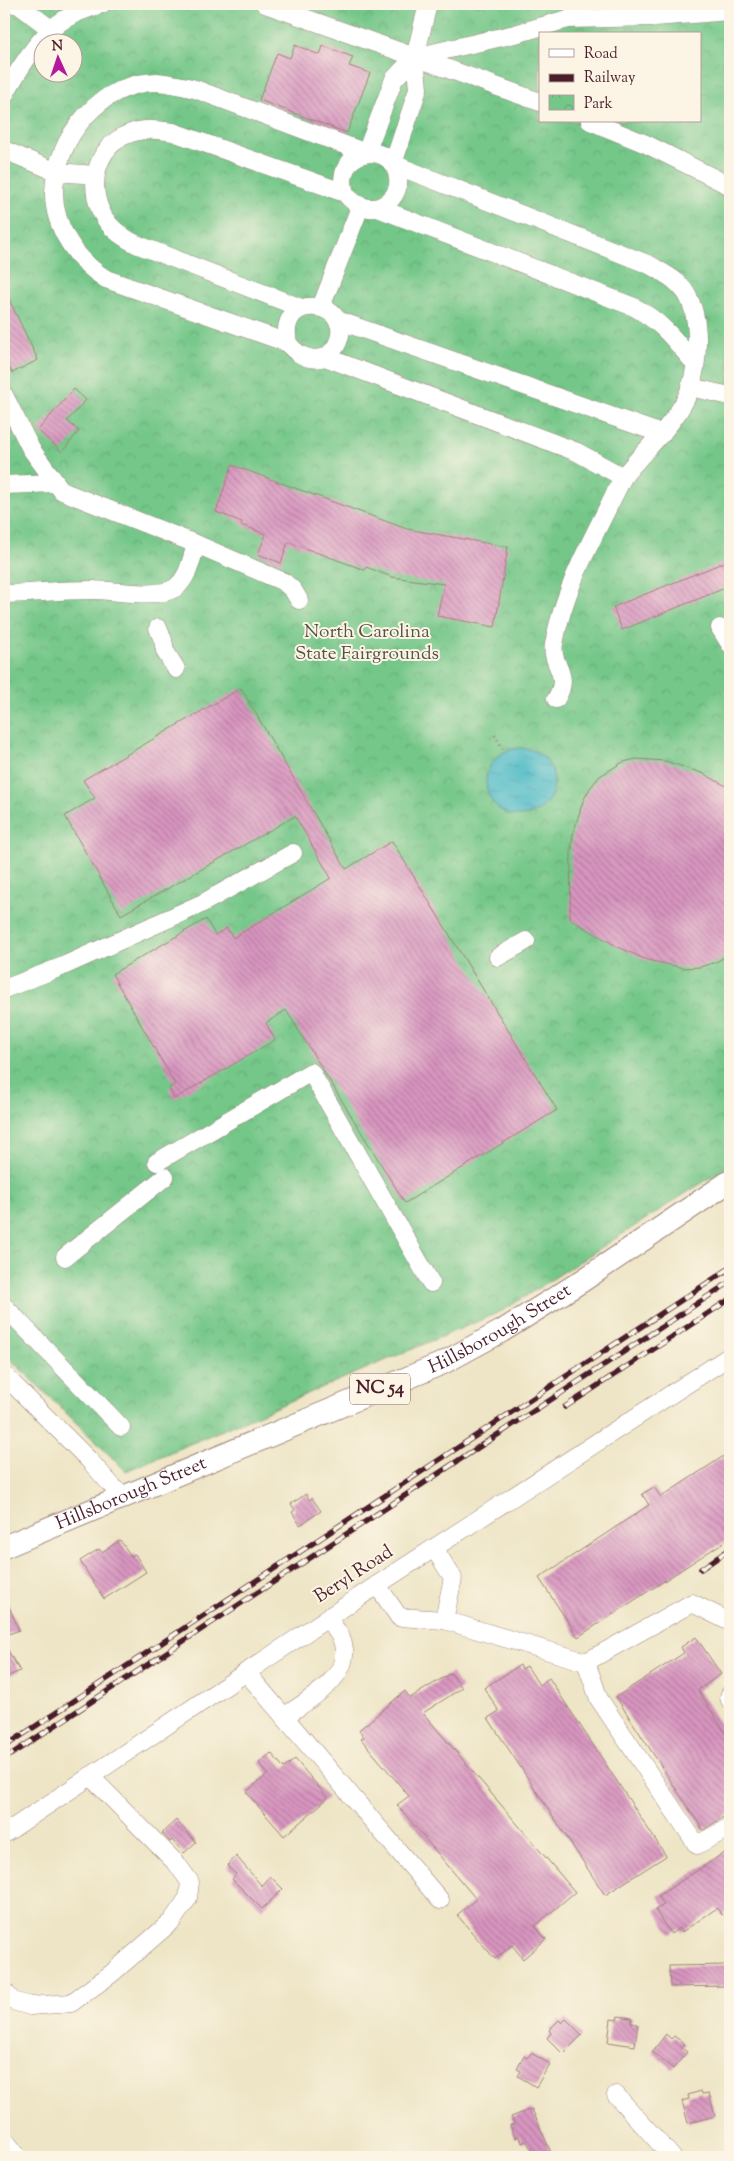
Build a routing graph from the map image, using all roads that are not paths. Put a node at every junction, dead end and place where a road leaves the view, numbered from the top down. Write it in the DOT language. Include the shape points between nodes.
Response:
graph roads {
  1 [pos="14,4"];
  2 [pos="102,4"];
  3 [pos="265,4"];
  4 [pos="428,4"];
  5 [pos="730,11"];
  6 [pos="52,30"];
  7 [pos="415,57"];
  8 [pos="4,96"];
  9 [pos="539,102"];
  10 [pos="592,122"];
  11 [pos="4,150"];
  12 [pos="366,153"];
  13 [pos="393,164"];
  14 [pos="57,172"];
  15 [pos="95,175"];
  16 [pos="730,186"];
  17 [pos="345,193"];
  18 [pos="360,207"];
  19 [pos="378,208"];
  20 [pos="321,307"];
  21 [pos="301,308"];
  22 [pos="337,320"];
  23 [pos="288,343"];
  24 [pos="325,357"];
  25 [pos="695,364"];
  26 [pos="690,387"];
  27 [pos="4,395"];
  28 [pos="730,396"];
  29 [pos="662,434"];
  30 [pos="623,477"];
  31 [pos="56,483"];
  32 [pos="4,485"];
  33 [pos="196,544"];
  34 [pos="4,594"];
  35 [pos="299,600"];
  36 [pos="158,628"];
  37 [pos="720,628"];
  38 [pos="730,644"];
  39 [pos="176,669"];
  40 [pos="556,699"];
  41 [pos="293,853"];
  42 [pos="526,941"];
  43 [pos="498,957"];
  44 [pos="4,989"];
  45 [pos="730,1182"];
  46 [pos="66,1257"];
  47 [pos="431,1283"];
  48 [pos="4,1306"];
  49 [pos="730,1356"];
  50 [pos="4,1375"];
  51 [pos="121,1427"];
  52 [pos="122,1498"];
  53 [pos="4,1547"];
  54 [pos="434,1548"];
  55 [pos="377,1585"];
  56 [pos="327,1618"];
  57 [pos="444,1620"];
  58 [pos="730,1622"];
  59 [pos="586,1662"];
  60 [pos="246,1672"];
  61 [pos="730,1694"];
  62 [pos="730,1700"];
  63 [pos="284,1717"];
  64 [pos="90,1776"];
  65 [pos="730,1826"];
  66 [pos="4,1834"];
  67 [pos="440,1900"];
  68 [pos="4,1990"];
  69 [pos="616,2095"];
  70 [pos="4,2140"];
  71 [pos="18,2157"];
  72 [pos="672,2157"];
  1 -- 6 [label="street"];
  2 -- 6 [label="street" via="81,11"];
  3 -- 7 [label="street"];
  4 -- 7 [label="street"];
  5 -- 7 [label="street" via="568,19"];
  6 -- 8 [label="street" via="35,48"];
  7 -- 9 [label="street"];
  7 -- 12 [label="street" via="394,79"];
  7 -- 13 [label="street" via="418,88"];
  10 -- 16 [label="street" via="646,144"];
  11 -- 14 [label="street"];
  12 -- 13 [label="street" via="376,153"];
  12 -- 14 [label="street" via="195,89 156,82 113,94 96,105 68,140"];
  12 -- 17 [label="street" via="356,156 343,172"];
  13 -- 19 [label="street" via="397,190 386,204"];
  13 -- 25 [label="street" via="650,265 672,277 686,292 694,311"];
  14 -- 15 [label="street"];
  14 -- 23 [label="street" via="54,192 57,216 68,241 92,270 106,279"];
  15 -- 17 [label="street" via="107,148 117,139 144,130 158,130 173,132"];
  15 -- 21 [label="street" via="99,206 108,224 122,236"];
  17 -- 18 [label="street"];
  18 -- 19 [label="street"];
  18 -- 20 [label="street"];
  19 -- 25 [label="street" via="634,307 665,328"];
  20 -- 21 [label="street"];
  20 -- 22 [label="street"];
  21 -- 23 [label="street" via="288,323"];
  22 -- 24 [label="street" via="338,341"];
  22 -- 29 [label="street"];
  23 -- 24 [label="street" via="304,358"];
  24 -- 30 [label="street" via="577,452"];
  25 -- 26 [label="street"];
  26 -- 28 [label="street"];
  26 -- 29 [label="street" via="684,403"];
  27 -- 31 [label="street" via="30,449"];
  29 -- 30 [label="street" via="640,454"];
  30 -- 40 [label="street" via="565,601 556,630 552,653 562,674"];
  31 -- 32 [label="street"];
  31 -- 33 [label="street" via="62,492"];
  33 -- 34 [label="street" via="182,581 167,591"];
  33 -- 35 [label="street" via="284,582"];
  36 -- 39 [label="street" via="165,651"];
  37 -- 38 [label="street"];
  41 -- 44 [label="street" via="201,904"];
  42 -- 43 [label="street"];
  45 -- 52 [label="main road, Hillsborough Street / NC 54" via="582,1281 443,1363"];
  46 -- 47 [label="street" via="161,1170 311,1072"];
  48 -- 51 [label="street"];
  49 -- 54 [label="street, Beryl Road"];
  50 -- 52 [label="street"];
  52 -- 53 [label="main road, Hillsborough Street / NC 54"];
  54 -- 55 [label="street, Beryl Road"];
  54 -- 57 [label="street" via="453,1578"];
  55 -- 56 [label="street, Beryl Road"];
  55 -- 57 [label="street" via="400,1617"];
  56 -- 60 [label="street, Beryl Road"];
  56 -- 63 [label="street" via="343,1643 343,1666 333,1680"];
  57 -- 59 [label="street"];
  58 -- 59 [label="street" via="692,1603"];
  59 -- 65 [label="street" via="599,1699 697,1845"];
  60 -- 63 [label="street"];
  60 -- 64 [label="street, Beryl Road"];
  61 -- 62 [label="street"];
  63 -- 67 [label="street"];
  64 -- 66 [label="street, Beryl Road"];
  64 -- 68 [label="street" via="177,1864 190,1882 188,1898 172,1922 112,1974 71,2003 30,2006 13,2001"];
  69 -- 72 [label="street"];
  70 -- 71 [label="street"];
}
